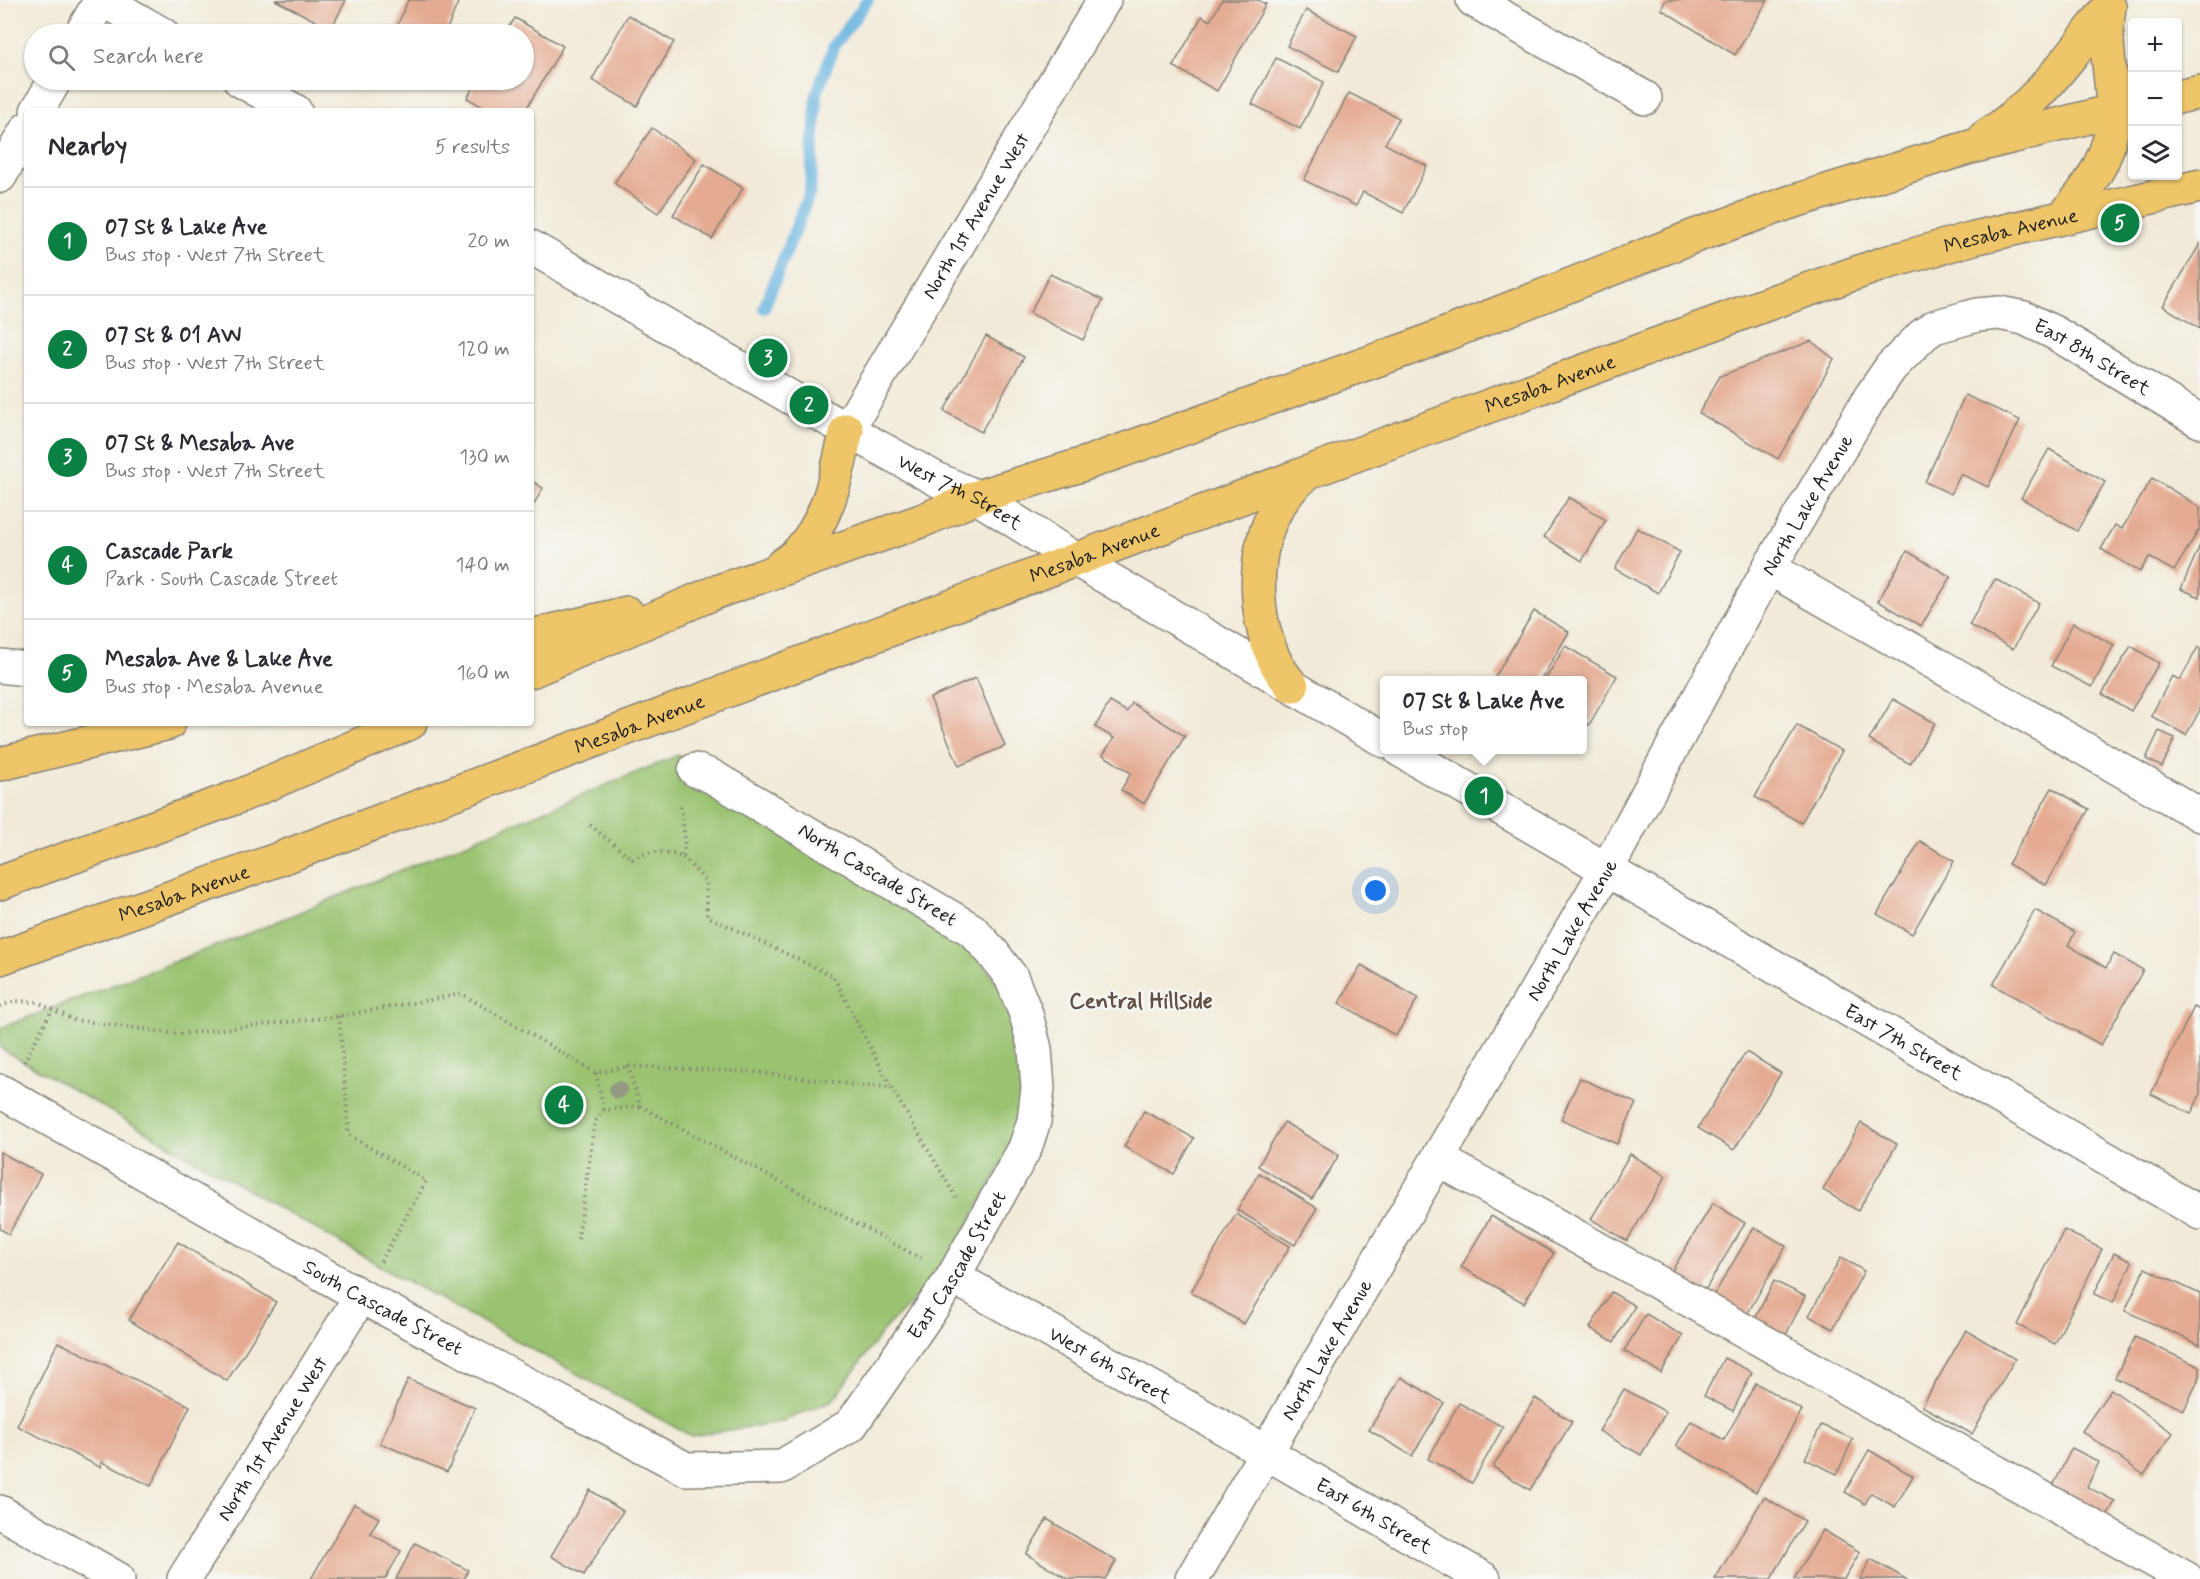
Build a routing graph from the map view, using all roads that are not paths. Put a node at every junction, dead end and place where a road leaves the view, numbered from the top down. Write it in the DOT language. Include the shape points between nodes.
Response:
graph roads {
  1 [pos="102,0"];
  2 [pos="1104,0"];
  3 [pos="1473,0"];
  4 [pos="2111,3"];
  5 [pos="87,24"];
  6 [pos="144,24"];
  7 [pos="49,90"];
  8 [pos="258,90"];
  9 [pos="2200,92"];
  10 [pos="2182,96"];
  11 [pos="1645,98"];
  12 [pos="39,108"];
  13 [pos="290,108"];
  14 [pos="2123,108"];
  15 [pos="24,134"];
  16 [pos="1967,148"];
  17 [pos="0,176"];
  18 [pos="2200,186"];
  19 [pos="2064,216"];
  20 [pos="534,249"];
  21 [pos="1977,315"];
  22 [pos="2200,421"];
  23 [pos="847,430"];
  24 [pos="1309,472"];
  25 [pos="977,497"];
  26 [pos="1075,559"];
  27 [pos="1769,568"];
  28 [pos="776,571"];
  29 [pos="716,592"];
  30 [pos="534,635"];
  31 [pos="0,666"];
  32 [pos="24,669"];
  33 [pos="534,670"];
  34 [pos="1292,686"];
  35 [pos="157,726"];
  36 [pos="403,726"];
  37 [pos="1380,738"];
  38 [pos="1407,754"];
  39 [pos="0,764"];
  40 [pos="695,770"];
  41 [pos="2200,815"];
  42 [pos="1607,869"];
  43 [pos="0,884"];
  44 [pos="0,958"];
  45 [pos="1026,1014"];
  46 [pos="3,1093"];
  47 [pos="1438,1158"];
  48 [pos="2200,1213"];
  49 [pos="953,1277"];
  50 [pos="369,1283"];
  51 [pos="1266,1454"];
  52 [pos="781,1467"];
  53 [pos="0,1512"];
  54 [pos="118,1579"];
  55 [pos="184,1579"];
  56 [pos="1192,1579"];
  57 [pos="1484,1579"];
  58 [pos="2187,1579"];
  1 -- 5 [label="street"];
  1 -- 6 [label="street"];
  2 -- 23 [label="street, North 1st Avenue West"];
  3 -- 11 [label="street"];
  4 -- 14 [label="highway" via="2106,29"];
  4 -- 16 [label="highway" via="2037,96 2003,126"];
  7 -- 12 [label="street"];
  8 -- 13 [label="street"];
  9 -- 10 [label="highway"];
  14 -- 16 [label="highway"];
  14 -- 19 [label="highway" via="2097,173"];
  15 -- 17 [label="street"];
  16 -- 25 [label="highway" via="1788,203 1413,347 1084,464"];
  18 -- 19 [label="highway, Mesaba Avenue"];
  19 -- 24 [label="highway, Mesaba Avenue" via="1886,263"];
  20 -- 23 [label="street, West 7th Street"];
  21 -- 22 [label="street, East 8th Street" via="2024,318"];
  21 -- 27 [label="street, North Lake Avenue" via="1934,327 1891,367"];
  23 -- 25 [label="street, West 7th Street"];
  23 -- 28 [label="highway" via="833,487 818,524 800,550"];
  24 -- 26 [label="highway, Mesaba Avenue"];
  24 -- 34 [label="highway" via="1285,495 1273,516 1259,573 1265,635 1275,661"];
  25 -- 26 [label="street, West 7th Street"];
  25 -- 28 [label="highway" via="921,521"];
  26 -- 34 [label="street, West 7th Street"];
  26 -- 44 [label="highway, Mesaba Avenue" via="271,862"];
  27 -- 41 [label="street"];
  27 -- 42 [label="street, North Lake Avenue"];
  28 -- 29 [label="highway"];
  29 -- 30 [label="highway"];
  29 -- 33 [label="highway"];
  31 -- 32 [label="street"];
  34 -- 37 [label="street, West 7th Street"];
  35 -- 39 [label="highway"];
  36 -- 43 [label="highway" via="240,796"];
  38 -- 42 [label="street"];
  40 -- 45 [label="street, North Cascade Street" via="972,930 1011,977"];
  42 -- 47 [label="street, North Lake Avenue"];
  42 -- 48 [label="street, East 7th Street"];
  45 -- 49 [label="street, East Cascade Street" via="1035,1049 1035,1121 1025,1148"];
  46 -- 50 [label="street, South Cascade Street"];
  47 -- 51 [label="street, North Lake Avenue"];
  47 -- 58 [label="street"];
  49 -- 51 [label="street, West 6th Street"];
  49 -- 52 [label="street, East Cascade Street" via="851,1425"];
  50 -- 52 [label="street, South Cascade Street" via="686,1469"];
  50 -- 55 [label="street, North 1st Avenue West"];
  51 -- 56 [label="street, North Lake Avenue"];
  51 -- 57 [label="street, East 6th Street"];
  53 -- 54 [label="street"];
}
